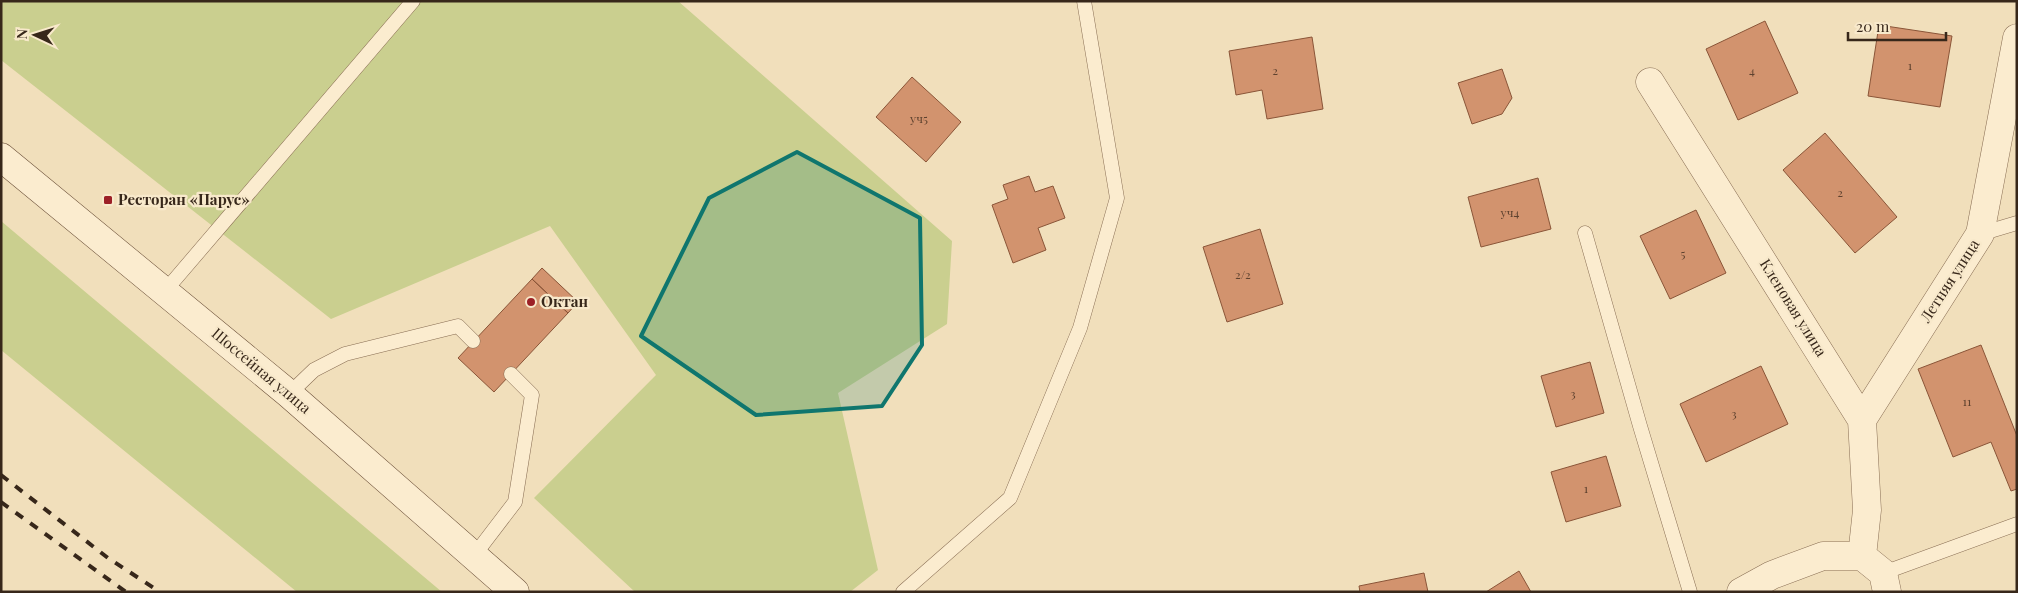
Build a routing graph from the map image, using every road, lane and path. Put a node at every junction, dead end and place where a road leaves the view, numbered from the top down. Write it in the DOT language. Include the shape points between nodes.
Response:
graph roads {
  1 [pos="412,1"];
  2 [pos="1084,1"];
  3 [pos="2017,38"];
  4 [pos="1650,82"];
  5 [pos="1,157"];
  6 [pos="2017,223"];
  7 [pos="1585,233"];
  8 [pos="1980,234"];
  9 [pos="166,291"];
  10 [pos="473,341"];
  11 [pos="510,374"];
  12 [pos="289,394"];
  13 [pos="1862,420"];
  14 [pos="2017,524"];
  15 [pos="473,556"];
  16 [pos="1862,556"];
  17 [pos="1885,583"];
  18 [pos="515,592"];
  19 [pos="903,592"];
  20 [pos="1690,592"];
  21 [pos="1741,592"];
  1 -- 9 [label="lane"];
  2 -- 19 [label="lane" via="1117,198 1080,328 1010,498"];
  3 -- 8 [label="street, Летняя улица"];
  4 -- 13 [label="street, Кленовая улица"];
  5 -- 9 [label="street, Шоссейная улица"];
  6 -- 8 [label="lane"];
  7 -- 20 [label="lane"];
  8 -- 13 [label="street, Летняя улица"];
  9 -- 12 [label="street, Шоссейная улица"];
  10 -- 12 [label="lane" via="458,326 345,354 314,370"];
  11 -- 15 [label="lane" via="532,395 514,502"];
  12 -- 15 [label="street, Шоссейная улица"];
  13 -- 16 [label="street, Кленовая улица" via="1867,510"];
  14 -- 17 [label="lane"];
  15 -- 18 [label="street, Шоссейная улица"];
  16 -- 17 [label="street"];
  16 -- 21 [label="street" via="1823,556 1772,575"];
}
